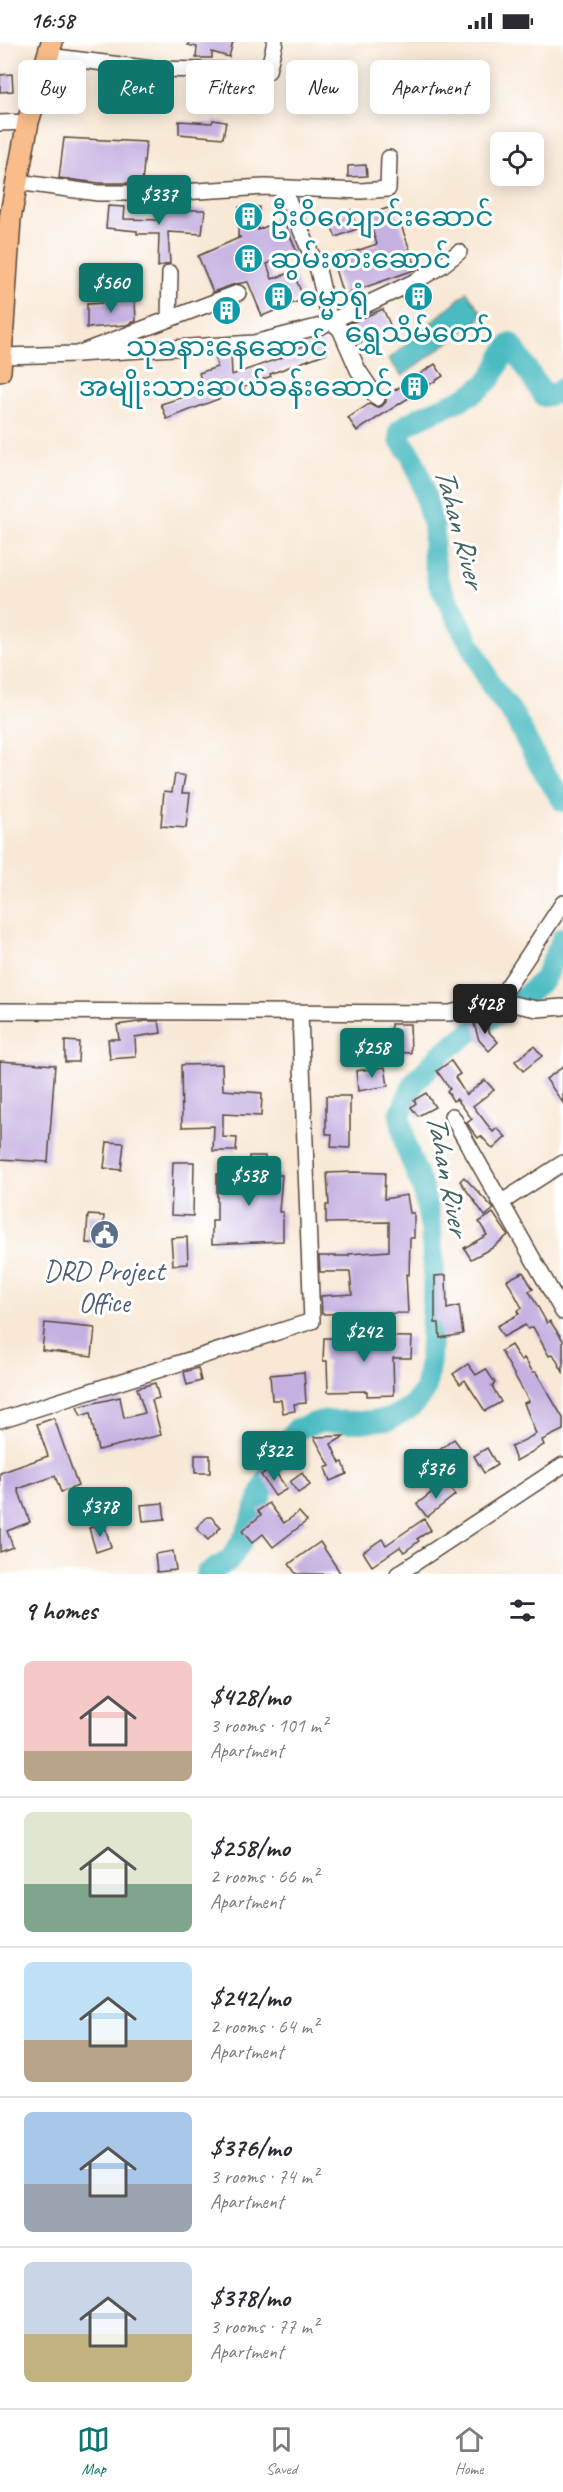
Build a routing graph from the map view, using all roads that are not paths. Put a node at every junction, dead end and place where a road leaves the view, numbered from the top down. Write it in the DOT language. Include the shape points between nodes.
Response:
graph roads {
  1 [pos="275,42"];
  2 [pos="50,49"];
  3 [pos="28,122"];
  4 [pos="0,123"];
  5 [pos="389,158"];
  6 [pos="16,183"];
  7 [pos="283,188"];
  8 [pos="459,252"];
  9 [pos="170,273"];
  10 [pos="238,293"];
  11 [pos="169,319"];
  12 [pos="330,321"];
  13 [pos="1,353"];
  14 [pos="77,354"];
  15 [pos="377,398"];
  16 [pos="563,903"];
  17 [pos="498,1001"];
  18 [pos="563,1007"];
  19 [pos="0,1011"];
  20 [pos="300,1014"];
  21 [pos="452,1116"];
  22 [pos="563,1163"];
  23 [pos="502,1202"];
  24 [pos="563,1312"];
  25 [pos="0,1420"];
  26 [pos="560,1473"];
  27 [pos="415,1569"];
  28 [pos="398,1574"];
  1 -- 2 [label="street" via="268,71 153,69"];
  2 -- 3 [label="highway"];
  3 -- 4 [label="street"];
  3 -- 6 [label="highway"];
  5 -- 7 [label="street" via="388,189"];
  6 -- 7 [label="street" via="98,193"];
  6 -- 13 [label="highway"];
  7 -- 12 [label="street" via="318,270"];
  8 -- 12 [label="street" via="416,280"];
  9 -- 11 [label="street"];
  10 -- 11 [label="street"];
  11 -- 14 [label="street"];
  12 -- 14 [label="street" via="254,343"];
  12 -- 15 [label="street" via="340,329 358,370"];
  13 -- 14 [label="street"];
  16 -- 17 [label="street"];
  17 -- 18 [label="street" via="537,1009"];
  17 -- 20 [label="street" via="450,1013"];
  19 -- 20 [label="street"];
  20 -- 25 [label="street" via="312,1322"];
  21 -- 23 [label="street"];
  22 -- 23 [label="street"];
  23 -- 24 [label="street"];
  26 -- 27 [label="street"];
  27 -- 28 [label="street"];
}
